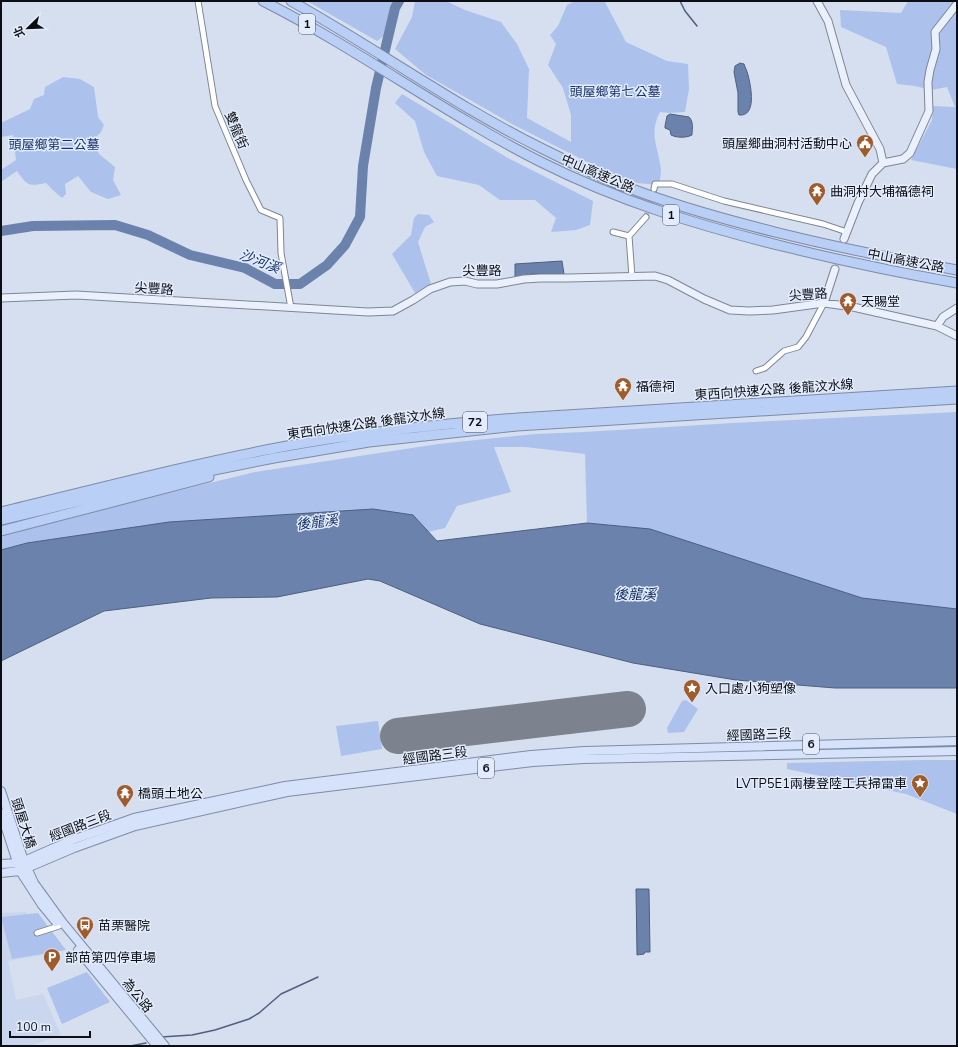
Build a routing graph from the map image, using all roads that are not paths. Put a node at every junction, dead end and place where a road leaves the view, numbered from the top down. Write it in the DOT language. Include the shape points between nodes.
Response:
graph roads {
  1 [pos="198,1"];
  2 [pos="263,1"];
  3 [pos="291,1"];
  4 [pos="817,1"];
  5 [pos="957,4"];
  6 [pos="883,163"];
  7 [pos="654,189"];
  8 [pos="646,217"];
  9 [pos="613,232"];
  10 [pos="629,236"];
  11 [pos="846,236"];
  12 [pos="835,269"];
  13 [pos="957,270"];
  14 [pos="632,277"];
  15 [pos="957,283"];
  16 [pos="1,298"];
  17 [pos="824,304"];
  18 [pos="291,308"];
  19 [pos="957,308"];
  20 [pos="937,326"];
  21 [pos="957,336"];
  22 [pos="756,371"];
  23 [pos="957,391"];
  24 [pos="957,399"];
  25 [pos="274,458"];
  26 [pos="221,459"];
  27 [pos="1,505"];
  28 [pos="1,512"];
  29 [pos="1,520"];
  30 [pos="1,530"];
  31 [pos="957,741"];
  32 [pos="957,751"];
  33 [pos="1,791"];
  34 [pos="1,813"];
  35 [pos="13,839"];
  36 [pos="1,864"];
  37 [pos="22,866"];
  38 [pos="1,873"];
  39 [pos="61,924"];
  40 [pos="37,933"];
  41 [pos="157,1046"];
  42 [pos="164,1046"];
  1 -- 18 [label="street, 雙龍街" via="215,106 261,210 280,218 281,253"];
  2 -- 15 [label="highway, 中山高速公路 / 1" via="299,19 498,139 585,183 695,223 742,236 821,256"];
  3 -- 13 [label="highway, 中山高速公路 / 1" via="470,109 545,150 630,189 698,212 824,244"];
  4 -- 6 [label="street" via="828,21 846,85 880,149"];
  5 -- 6 [label="street" via="935,32 936,50 928,82 929,111 910,153 903,159"];
  6 -- 11 [label="street" via="872,174"];
  7 -- 11 [label="street" via="655,184 672,184 724,201 823,224"];
  8 -- 10 [label="street"];
  9 -- 10 [label="street"];
  10 -- 14 [label="street"];
  12 -- 17 [label="street"];
  14 -- 17 [label="street, 尖豐路" via="655,276 668,280 730,310 773,310"];
  14 -- 18 [label="street, 尖豐路" via="541,278 497,284 450,282 430,289 393,311"];
  16 -- 18 [label="street, 尖豐路" via="76,295"];
  17 -- 20 [label="street, 尖豐路" via="853,307"];
  17 -- 22 [label="street" via="798,347 784,352 765,368"];
  19 -- 20 [label="street" via="943,317"];
  20 -- 21 [label="street, 尖豐路"];
  23 -- 26 [label="highway, 東西向快速公路 後龍汶水線 / 72" via="464,422 367,433"];
  24 -- 25 [label="highway, 東西向快速公路 後龍汶水線 / 72" via="518,426 369,442"];
  25 -- 29 [label="highway, 東西向快速公路 後龍汶水線 / 72" via="189,475"];
  25 -- 30 [label="highway"];
  26 -- 27 [label="highway" via="200,461"];
  26 -- 28 [label="highway, 東西向快速公路 後龍汶水線 / 72"];
  31 -- 37 [label="main road, 經國路三段 / 6" via="584,751 531,755 301,784 134,818 72,840"];
  32 -- 37 [label="main road, 經國路三段 / 6" via="584,758 533,762 280,794 135,826"];
  33 -- 35 [label="main road, 頭屋大橋"];
  34 -- 35 [label="main road, 頭屋大橋"];
  35 -- 37 [label="main road, 頭屋大橋"];
  36 -- 37 [label="main road, 6"];
  37 -- 38 [label="main road, 6"];
  37 -- 39 [label="main road, 為公路" via="42,905"];
  39 -- 40 [label="street"];
  39 -- 41 [label="main road, 為公路"];
  39 -- 42 [label="main road, 為公路"];
}
